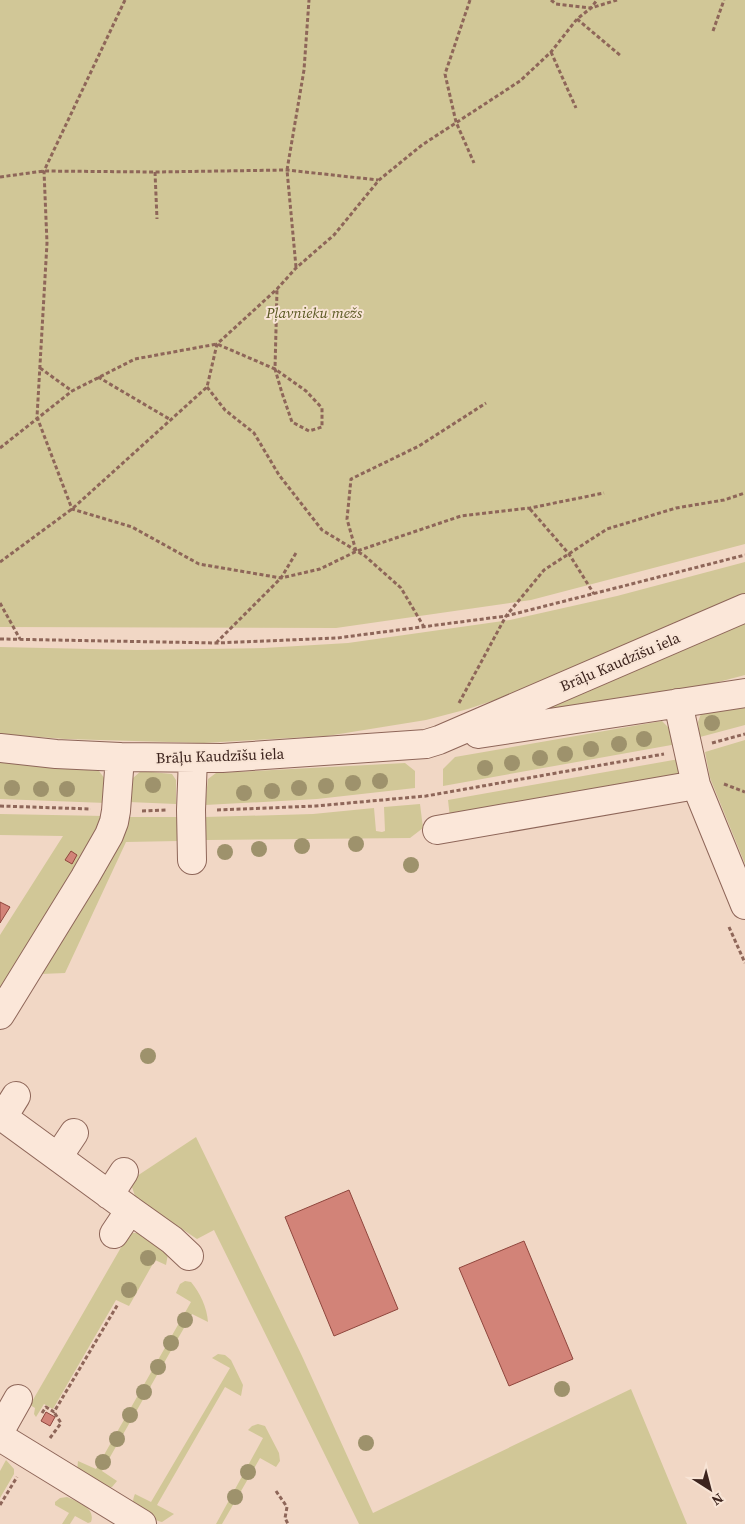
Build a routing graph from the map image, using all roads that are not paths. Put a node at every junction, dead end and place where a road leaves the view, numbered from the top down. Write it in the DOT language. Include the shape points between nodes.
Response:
graph roads {
  1 [pos="745,608"];
  2 [pos="745,693"];
  3 [pos="678,703"];
  4 [pos="439,740"];
  5 [pos="0,748"];
  6 [pos="120,757"];
  7 [pos="193,758"];
  8 [pos="696,785"];
  9 [pos="437,830"];
  10 [pos="192,860"];
  11 [pos="745,904"];
  12 [pos="0,1015"];
  13 [pos="6,1109"];
  14 [pos="74,1133"];
  15 [pos="58,1157"];
  16 [pos="124,1172"];
  17 [pos="119,1203"];
  18 [pos="114,1234"];
  19 [pos="189,1256"];
  20 [pos="18,1399"];
  21 [pos="0,1431"];
  22 [pos="0,1437"];
  23 [pos="142,1524"];
  1 -- 4 [label="street, Brāļu Kaudzīšu iela"];
  2 -- 3 [label="street, Brāļu Kaudzīšu iela"];
  3 -- 4 [label="street, Brāļu Kaudzīšu iela"];
  3 -- 8 [label="street"];
  4 -- 7 [label="street, Brāļu Kaudzīšu iela" via="406,746"];
  5 -- 6 [label="street, Brāļu Kaudzīšu iela"];
  6 -- 7 [label="street, Brāļu Kaudzīšu iela"];
  6 -- 12 [label="street" via="114,822 102,849"];
  7 -- 10 [label="street"];
  8 -- 9 [label="street"];
  8 -- 11 [label="street"];
  13 -- 15 [label="street"];
  14 -- 15 [label="street"];
  15 -- 17 [label="street"];
  16 -- 17 [label="street"];
  17 -- 18 [label="street"];
  17 -- 19 [label="street"];
  20 -- 21 [label="street"];
  22 -- 23 [label="street"];
}
